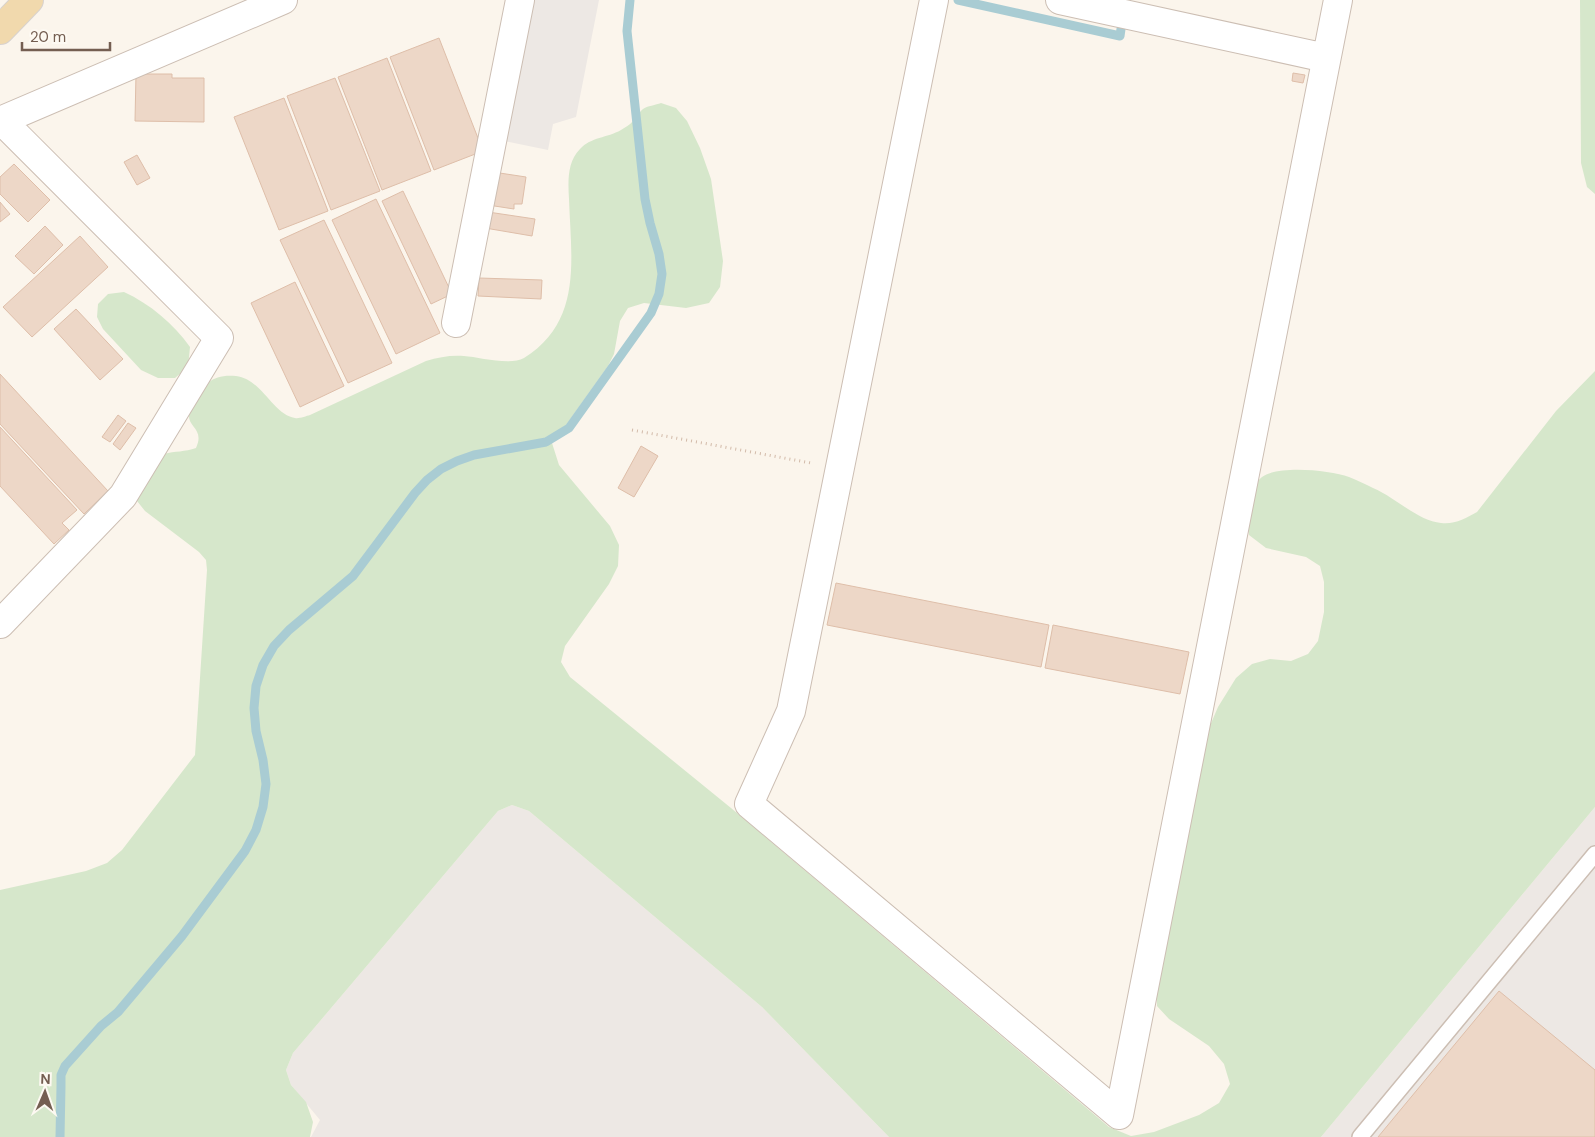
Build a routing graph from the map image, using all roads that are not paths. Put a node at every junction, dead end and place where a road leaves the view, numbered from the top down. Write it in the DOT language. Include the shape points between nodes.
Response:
graph roads {
  1 [pos="29,0"];
  2 [pos="284,0"];
  3 [pos="520,0"];
  4 [pos="934,0"];
  5 [pos="1060,0"];
  6 [pos="1338,0"];
  7 [pos="0,30"];
  8 [pos="1326,58"];
  9 [pos="1,120"];
  10 [pos="456,323"];
  11 [pos="0,624"];
  12 [pos="1595,854"];
  13 [pos="1360,1137"];
  1 -- 7 [label="main road"];
  2 -- 9 [label="street"];
  3 -- 10 [label="street"];
  4 -- 8 [label="street" via="791,711 749,804 1119,1115"];
  5 -- 8 [label="street"];
  6 -- 8 [label="street"];
  9 -- 11 [label="street" via="219,338 124,496"];
  12 -- 13 [label="lane"];
}
